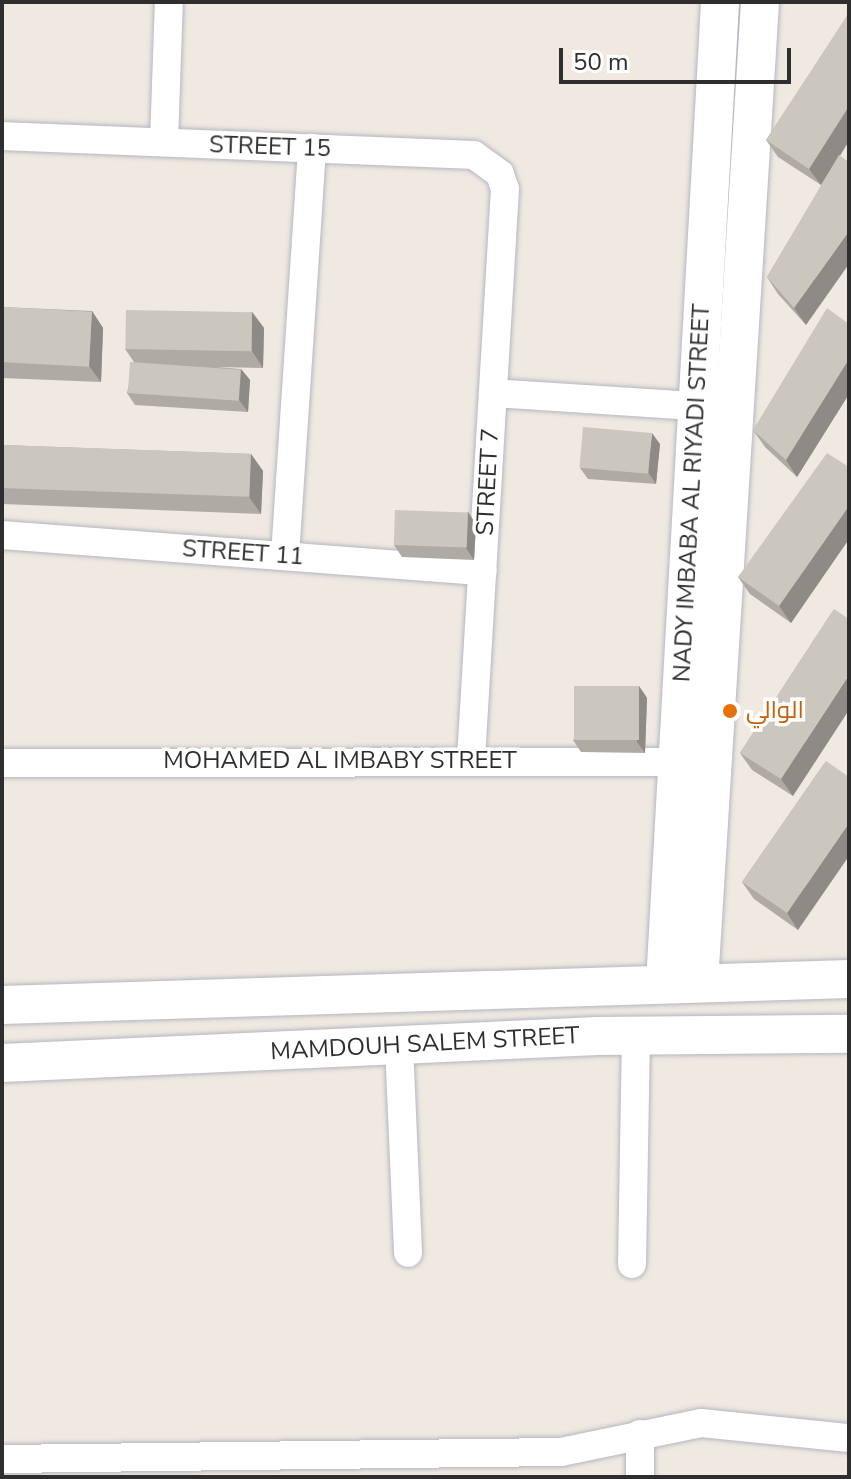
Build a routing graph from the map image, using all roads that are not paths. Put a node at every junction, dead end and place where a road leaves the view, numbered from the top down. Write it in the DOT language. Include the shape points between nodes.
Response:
graph roads {
  1 [pos="169,2"];
  2 [pos="720,2"];
  3 [pos="760,2"];
  4 [pos="2,136"];
  5 [pos="164,142"];
  6 [pos="312,148"];
  7 [pos="504,205"];
  8 [pos="493,393"];
  9 [pos="696,406"];
  10 [pos="2,535"];
  11 [pos="285,556"];
  12 [pos="483,571"];
  13 [pos="471,759"];
  14 [pos="695,762"];
  15 [pos="2,763"];
  16 [pos="849,979"];
  17 [pos="682,983"];
  18 [pos="339,991"];
  19 [pos="2,1005"];
  20 [pos="849,1034"];
  21 [pos="636,1036"];
  22 [pos="399,1045"];
  23 [pos="340,1048"];
  24 [pos="2,1063"];
  25 [pos="408,1253"];
  26 [pos="632,1264"];
  27 [pos="640,1434"];
  28 [pos="849,1438"];
  29 [pos="2,1459"];
  30 [pos="44,1469"];
  31 [pos="640,1477"];
  1 -- 5 [label="street"];
  2 -- 9 [label="main road, NADY IMBABA AL RIYADI STREET"];
  3 -- 14 [label="main road, NADY IMBABA AL RIYADI STREET"];
  4 -- 5 [label="street, STREET 15"];
  5 -- 6 [label="street, STREET 15"];
  6 -- 7 [label="street, STREET 15" via="474,155 500,174"];
  6 -- 11 [label="street"];
  7 -- 8 [label="street, STREET 7"];
  8 -- 9 [label="street"];
  8 -- 12 [label="street, STREET 7"];
  9 -- 14 [label="main road, NADY IMBABA AL RIYADI STREET"];
  10 -- 11 [label="street, STREET 11"];
  11 -- 12 [label="street, STREET 11"];
  12 -- 13 [label="street, STREET 7"];
  13 -- 14 [label="street, MOHAMED AL IMBABY STREET"];
  13 -- 15 [label="street, MOHAMED AL IMBABY STREET"];
  14 -- 17 [label="main road, NADY IMBABA AL RIYADI STREET"];
  16 -- 17 [label="main road, MAMDOUH SALEM STREET"];
  17 -- 18 [label="main road, MAMDOUH SALEM STREET"];
  18 -- 19 [label="main road, MAMDOUH SALEM STREET"];
  18 -- 23 [label="main road"];
  20 -- 21 [label="main road, MAMDOUH SALEM STREET"];
  21 -- 22 [label="main road, MAMDOUH SALEM STREET"];
  21 -- 26 [label="street"];
  22 -- 23 [label="main road, MAMDOUH SALEM STREET"];
  22 -- 25 [label="street"];
  23 -- 24 [label="main road, MAMDOUH SALEM STREET"];
  27 -- 28 [label="street" via="701,1423"];
  27 -- 30 [label="street" via="601,1447 561,1452"];
  27 -- 31 [label="street"];
  29 -- 30 [label="street"];
}
